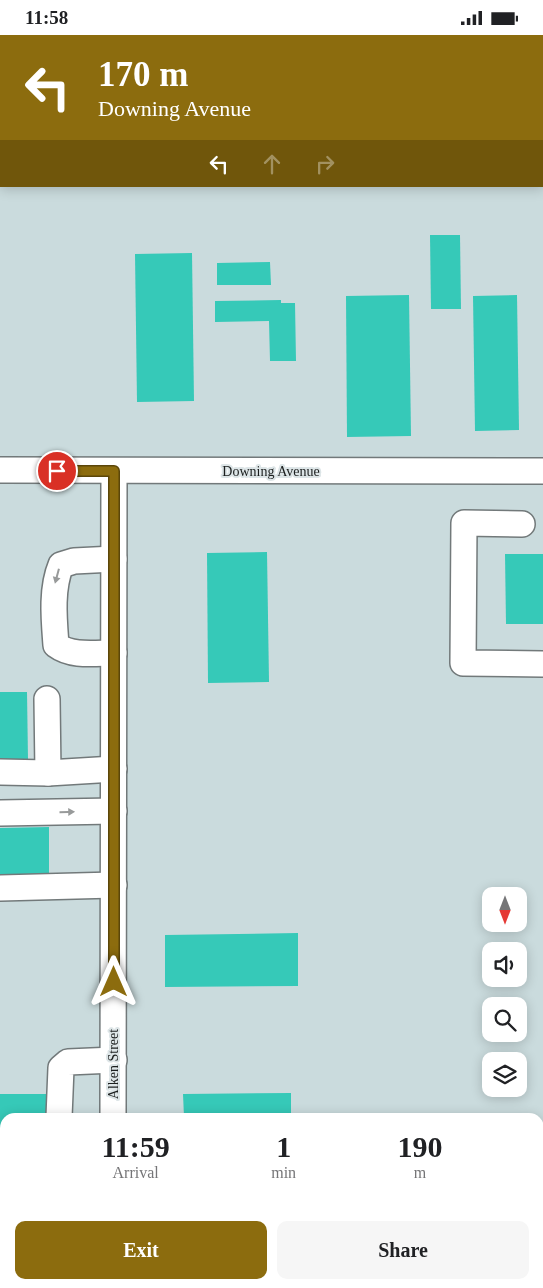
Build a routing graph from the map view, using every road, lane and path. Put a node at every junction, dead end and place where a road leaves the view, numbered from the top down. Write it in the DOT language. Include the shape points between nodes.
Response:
graph roads {
  1 [pos="0,470"];
  2 [pos="114,471"];
  3 [pos="543,471"];
  4 [pos="522,524"];
  5 [pos="114,559"];
  6 [pos="114,653"];
  7 [pos="543,664"];
  8 [pos="47,699"];
  9 [pos="114,769"];
  10 [pos="0,772"];
  11 [pos="48,773"];
  12 [pos="114,811"];
  13 [pos="10,813"];
  14 [pos="114,885"];
  15 [pos="0,888"];
  16 [pos="114,1060"];
  17 [pos="59,1113"];
  18 [pos="113,1113"];
  1 -- 2 [label="street, Downing Avenue"];
  2 -- 3 [label="street, Downing Avenue"];
  2 -- 5 [label="street, Alken Street"];
  4 -- 7 [label="street" via="464,523 463,663"];
  5 -- 6 [label="street, Alken Street"];
  5 -- 6 [label="street, one-way" via="74,561 61,565 55,579 56,645 76,653"];
  6 -- 9 [label="street, Alken Street"];
  8 -- 11 [label="street"];
  9 -- 11 [label="street"];
  9 -- 12 [label="street, Alken Street"];
  10 -- 11 [label="street"];
  13 -- 12 [label="street, one-way"];
  12 -- 14 [label="street, Alken Street"];
  14 -- 15 [label="street"];
  14 -- 16 [label="street, Alken Street"];
  16 -- 17 [label="street" via="68,1062 61,1068"];
  16 -- 18 [label="street, Alken Street"];
}
